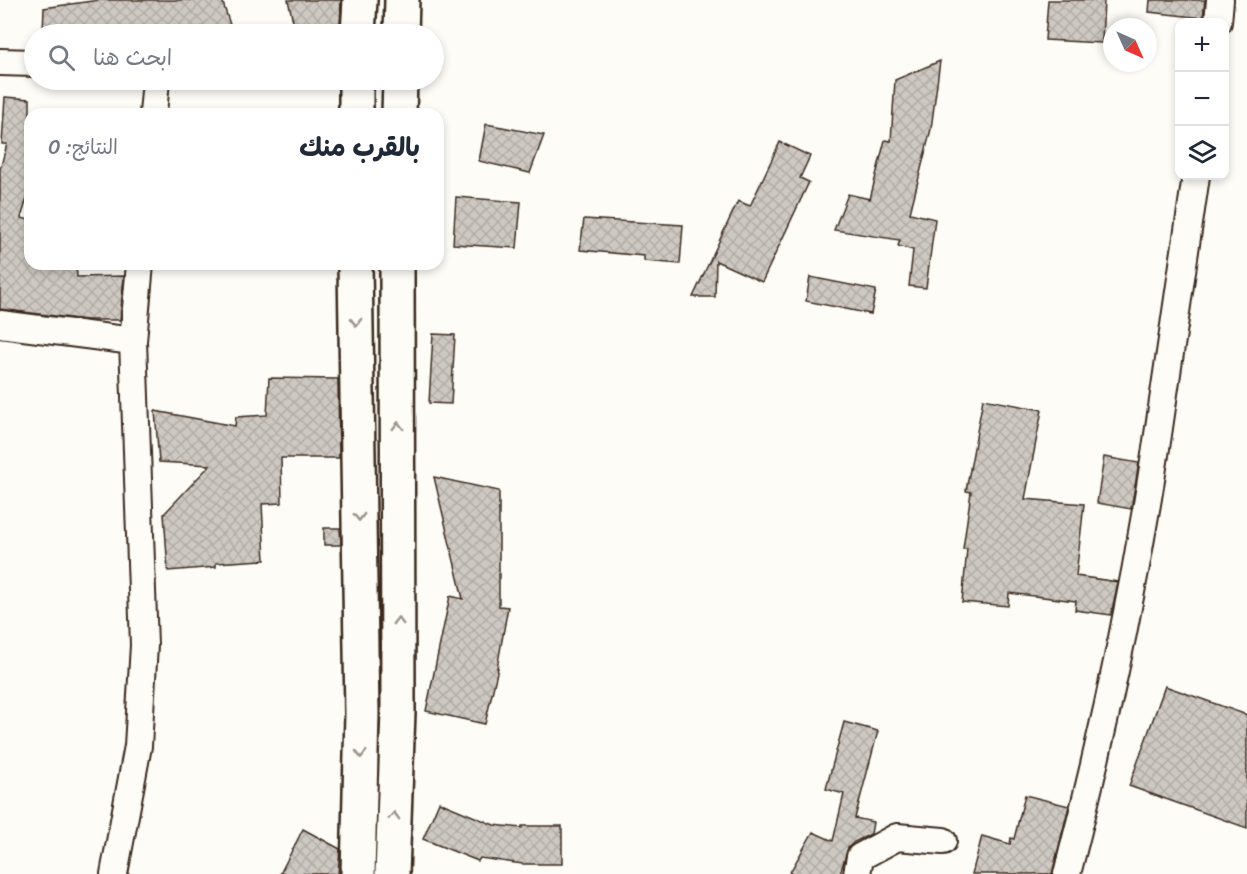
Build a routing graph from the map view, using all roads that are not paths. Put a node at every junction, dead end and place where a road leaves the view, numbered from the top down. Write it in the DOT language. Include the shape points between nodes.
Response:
graph roads {
  1 [pos="360,0"];
  2 [pos="402,0"];
  3 [pos="1220,0"];
  4 [pos="1218,18"];
  5 [pos="359,24"];
  6 [pos="401,24"];
  7 [pos="0,62"];
  8 [pos="24,63"];
  9 [pos="155,90"];
  10 [pos="356,90"];
  11 [pos="400,90"];
  12 [pos="154,108"];
  13 [pos="356,108"];
  14 [pos="399,108"];
  15 [pos="1195,180"];
  16 [pos="140,270"];
  17 [pos="356,270"];
  18 [pos="397,270"];
  19 [pos="0,324"];
  20 [pos="134,341"];
  21 [pos="398,712"];
  22 [pos="362,714"];
  23 [pos="943,841"];
  24 [pos="114,874"];
  25 [pos="358,874"];
  26 [pos="392,874"];
  27 [pos="857,874"];
  28 [pos="1067,874"];
  1 -- 5 [label="main road"];
  2 -- 6 [label="main road"];
  3 -- 4 [label="street"];
  7 -- 8 [label="street"];
  9 -- 12 [label="street"];
  10 -- 13 [label="main road"];
  11 -- 14 [label="main road"];
  15 -- 28 [label="street" via="1155,457 1120,647"];
  16 -- 20 [label="street"];
  17 -- 22 [label="main road, one-way"];
  21 -- 18 [label="main road, one-way"];
  19 -- 20 [label="street"];
  20 -- 24 [label="street" via="144,645 138,746"];
  21 -- 22 [label="main road"];
  26 -- 21 [label="main road, one-way"];
  22 -- 25 [label="main road, one-way"];
  23 -- 27 [label="street" via="897,837 860,857"];
}
